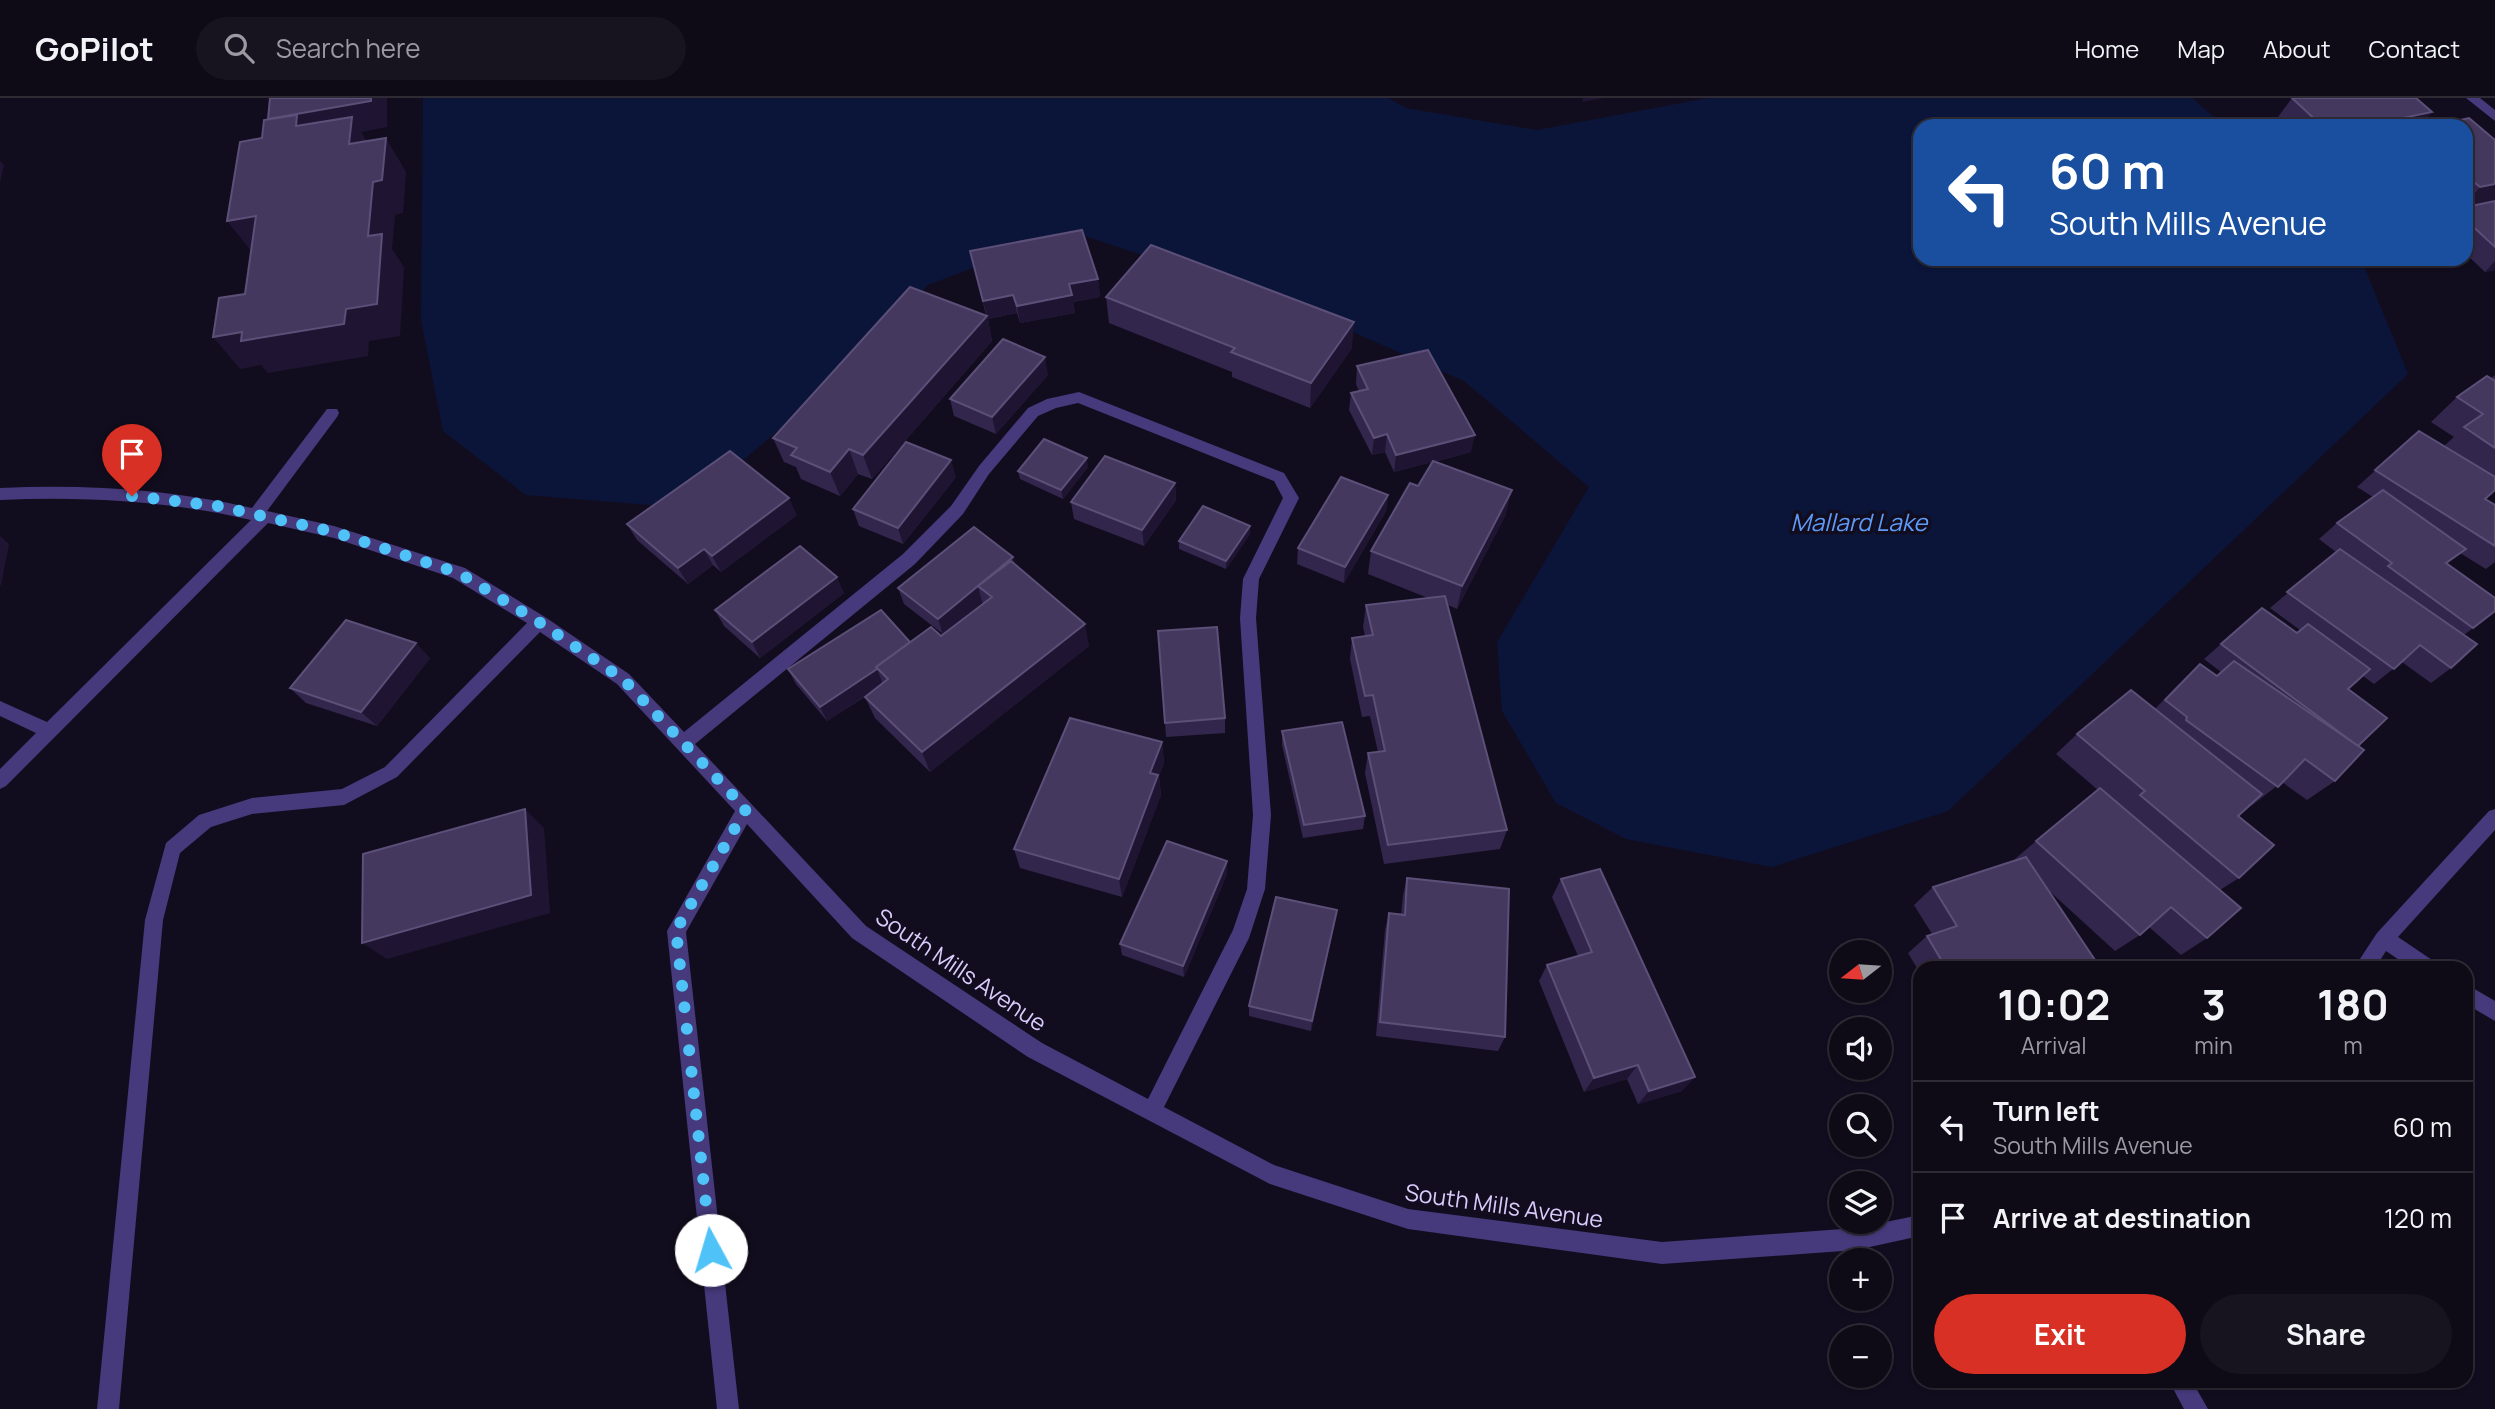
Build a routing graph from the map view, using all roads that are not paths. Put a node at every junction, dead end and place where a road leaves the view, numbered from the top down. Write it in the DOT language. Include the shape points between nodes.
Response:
graph roads {
  1 [pos="2472,98"];
  2 [pos="2495,117"];
  3 [pos="332,413"];
  4 [pos="0,494"];
  5 [pos="261,515"];
  6 [pos="539,622"];
  7 [pos="0,708"];
  8 [pos="48,731"];
  9 [pos="684,742"];
  10 [pos="0,781"];
  11 [pos="746,809"];
  12 [pos="2495,817"];
  13 [pos="2384,939"];
  14 [pos="2368,961"];
  15 [pos="2417,961"];
  16 [pos="2473,998"];
  17 [pos="2495,1012"];
  18 [pos="1151,1113"];
  19 [pos="1913,1226"];
  20 [pos="2184,1388"];
  21 [pos="108,1409"];
  22 [pos="728,1409"];
  23 [pos="2197,1409"];
  1 -- 2 [label="street"];
  3 -- 5 [label="street"];
  4 -- 5 [label="street, South Mills Avenue" via="132,496"];
  5 -- 6 [label="street, South Mills Avenue" via="334,532 459,573"];
  5 -- 8 [label="street"];
  6 -- 9 [label="street, South Mills Avenue" via="623,679"];
  6 -- 21 [label="street" via="391,772 344,797 251,806 205,821 172,849 154,920"];
  7 -- 8 [label="street"];
  8 -- 10 [label="street"];
  9 -- 11 [label="street, South Mills Avenue"];
  9 -- 18 [label="street" via="909,559 957,510 1033,412 1052,403 1079,397 1279,477 1291,498 1251,579 1248,618 1262,815 1256,889 1242,932"];
  11 -- 18 [label="street, South Mills Avenue" via="859,932 1035,1050"];
  11 -- 22 [label="street" via="676,930"];
  12 -- 13 [label="street"];
  13 -- 14 [label="street"];
  13 -- 15 [label="street"];
  16 -- 17 [label="street"];
  18 -- 19 [label="street, South Mills Avenue" via="1270,1174 1408,1219 1661,1253 1856,1239"];
  20 -- 23 [label="street"];
}
